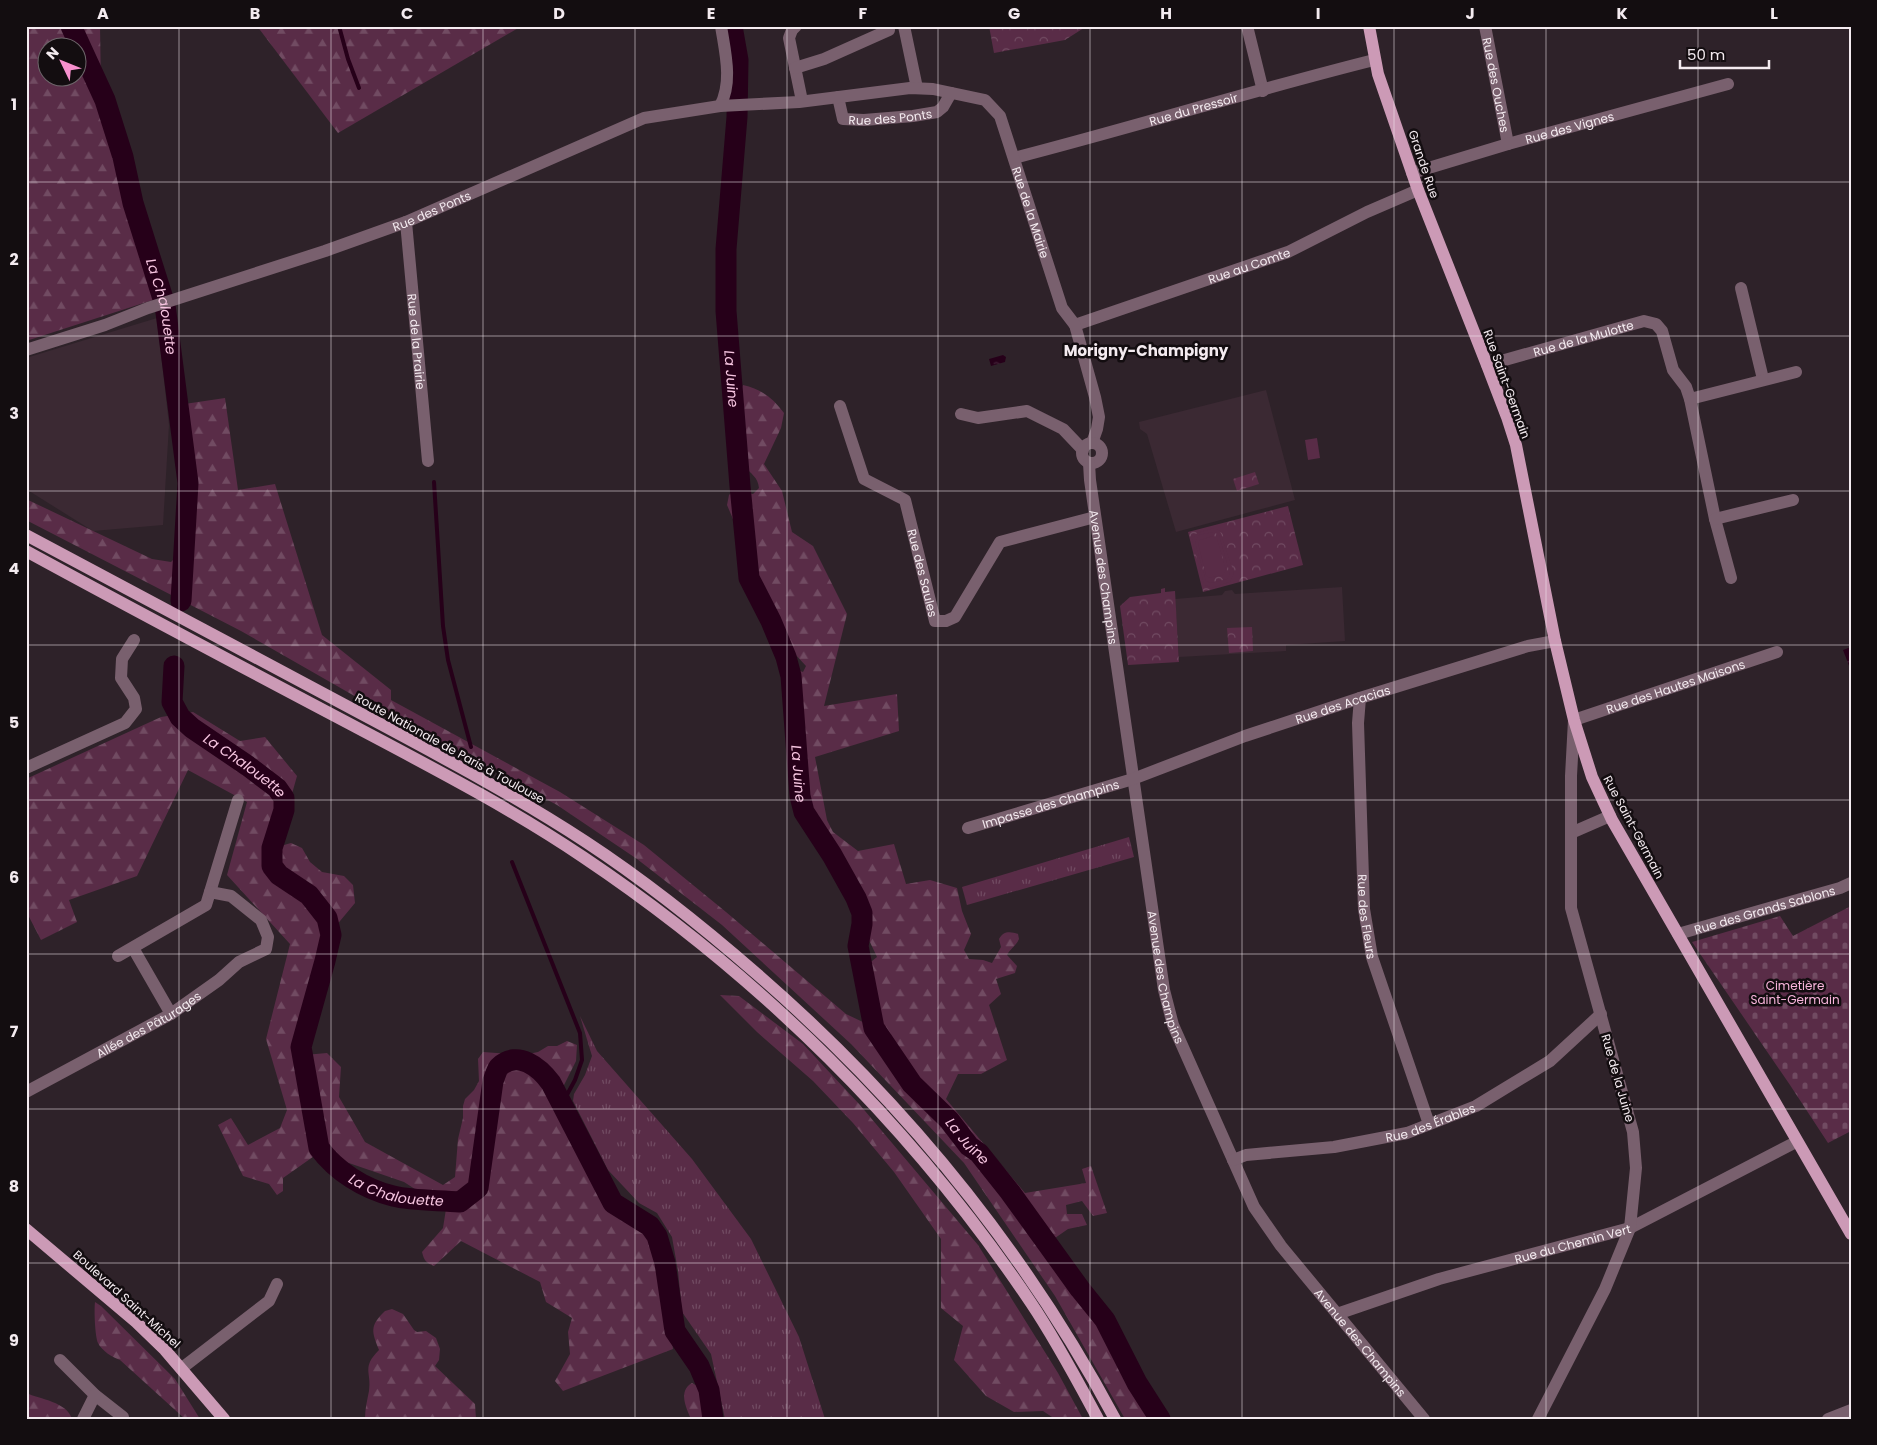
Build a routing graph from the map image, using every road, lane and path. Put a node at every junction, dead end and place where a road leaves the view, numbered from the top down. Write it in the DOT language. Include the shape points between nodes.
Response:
graph roads {
  1 [pos="721,26"];
  2 [pos="796,26"];
  3 [pos="904,26"];
  4 [pos="1247,26"];
  5 [pos="1369,26"];
  6 [pos="1485,26"];
  7 [pos="889,30"];
  8 [pos="1374,60"];
  9 [pos="795,68"];
  10 [pos="1728,84"];
  11 [pos="917,88"];
  12 [pos="1263,91"];
  13 [pos="951,93"];
  14 [pos="838,96"];
  15 [pos="985,100"];
  16 [pos="802,101"];
  17 [pos="723,106"];
  18 [pos="1508,144"];
  19 [pos="1014,158"];
  20 [pos="1412,173"];
  21 [pos="1418,190"];
  22 [pos="406,222"];
  23 [pos="1741,288"];
  24 [pos="1464,308"];
  25 [pos="1075,325"];
  26 [pos="26,350"];
  27 [pos="1487,365"];
  28 [pos="1796,372"];
  29 [pos="1763,379"];
  30 [pos="1690,399"];
  31 [pos="840,406"];
  32 [pos="961,414"];
  33 [pos="1087,447"];
  34 [pos="428,461"];
  35 [pos="1089,463"];
  36 [pos="1793,500"];
  37 [pos="1095,517"];
  38 [pos="1715,520"];
  39 [pos="26,535"];
  40 [pos="26,551"];
  41 [pos="1730,578"];
  42 [pos="134,640"];
  43 [pos="1555,641"];
  44 [pos="1777,652"];
  45 [pos="1360,698"];
  46 [pos="1574,720"];
  47 [pos="26,768"];
  48 [pos="1133,779"];
  49 [pos="238,800"];
  50 [pos="1610,816"];
  51 [pos="968,828"];
  52 [pos="1571,833"];
  53 [pos="1851,883"];
  54 [pos="210,892"];
  55 [pos="1678,934"];
  56 [pos="133,948"];
  57 [pos="118,956"];
  58 [pos="171,1014"];
  59 [pos="1601,1014"];
  60 [pos="26,1092"];
  61 [pos="1429,1124"];
  62 [pos="1796,1142"];
  63 [pos="1233,1160"];
  64 [pos="1630,1228"];
  65 [pos="26,1229"];
  66 [pos="1851,1234"];
  67 [pos="278,1284"];
  68 [pos="1337,1314"];
  69 [pos="60,1360"];
  70 [pos="182,1368"];
  71 [pos="95,1395"];
  72 [pos="1851,1410"];
  73 [pos="122,1417"];
  74 [pos="83,1419"];
  75 [pos="224,1419"];
  76 [pos="1098,1419"];
  77 [pos="1115,1419"];
  78 [pos="1424,1419"];
  79 [pos="1538,1419"];
  80 [pos="1828,1419"];
  1 -- 17 [label="street" via="727,63"];
  2 -- 9 [label="street" via="789,38"];
  3 -- 11 [label="street"];
  4 -- 12 [label="street"];
  5 -- 8 [label="main road, Grande Rue"];
  6 -- 18 [label="street, Rue des Ouches"];
  7 -- 9 [label="street" via="824,59"];
  8 -- 12 [label="street, Rue du Pressoir"];
  8 -- 20 [label="main road, Grande Rue"];
  9 -- 16 [label="street"];
  10 -- 18 [label="street, Rue des Vignes"];
  11 -- 13 [label="street, Rue des Ponts"];
  11 -- 14 [label="street, Rue des Ponts"];
  12 -- 19 [label="street, Rue du Pressoir"];
  13 -- 14 [label="street, Rue des Ponts" via="944,107 937,112 864,120 843,119"];
  13 -- 15 [label="street, Rue des Ponts"];
  14 -- 16 [label="street, Rue des Ponts"];
  15 -- 19 [label="street, Rue de la Mairie" via="1000,116"];
  16 -- 17 [label="street, Rue des Ponts"];
  17 -- 22 [label="street, Rue des Ponts" via="644,118"];
  18 -- 20 [label="street, Rue des Vignes"];
  19 -- 25 [label="street, Rue de la Mairie" via="1062,308"];
  20 -- 21 [label="main road, Grande Rue"];
  21 -- 24 [label="main road, Grande Rue"];
  21 -- 25 [label="street, Rue au Comte" via="1288,252"];
  22 -- 26 [label="street, Rue des Ponts"];
  22 -- 34 [label="street, Rue de la Prairie"];
  23 -- 29 [label="street"];
  24 -- 27 [label="main road, Rue Saint-Germain"];
  25 -- 33 [label="street" via="1098,416 1098,429"];
  27 -- 30 [label="street, Rue de la Mulotte" via="1644,321 1656,324 1662,331 1673,370 1686,387"];
  27 -- 43 [label="main road, Rue Saint-Germain" via="1516,446"];
  28 -- 29 [label="street"];
  29 -- 30 [label="street"];
  30 -- 38 [label="street, Rue de la Mulotte"];
  31 -- 37 [label="street, Rue des Saules" via="864,479 905,500 935,621 955,617 1000,542"];
  32 -- 33 [label="street" via="978,418 1027,411 1063,429"];
  33 -- 35 [label="street" via="1083,457"];
  33 -- 35 [label="street" via="1100,448 1102,454 1099,461"];
  35 -- 37 [label="street, Avenue des Champins"];
  36 -- 38 [label="street"];
  37 -- 48 [label="street, Avenue des Champins"];
  38 -- 41 [label="street, Rue de la Mulotte"];
  39 -- 77 [label="main road, Route Nationale de Paris à Toulouse" via="489,783 588,843 700,924 806,1016 883,1094 941,1160 1042,1296"];
  40 -- 76 [label="main road, Route Nationale de Paris à Toulouse" via="484,796 582,856 694,937 797,1027 928,1167 1031,1304"];
  42 -- 47 [label="street" via="122,659 121,678 134,698 136,709 126,723"];
  43 -- 45 [label="street, Rue des Acacias" via="1528,646"];
  43 -- 46 [label="main road, Rue Saint-Germain"];
  44 -- 46 [label="street, Rue des Hautes Maisons"];
  45 -- 48 [label="street, Rue des Acacias" via="1245,736"];
  45 -- 61 [label="street, Rue des Fleurs" via="1364,909 1372,957"];
  46 -- 50 [label="main road, Rue Saint-Germain" via="1592,777"];
  46 -- 52 [label="street, Rue de la Juine" via="1570,776"];
  48 -- 51 [label="street, Impasse des Champins"];
  48 -- 63 [label="street, Avenue des Champins" via="1172,1025"];
  49 -- 54 [label="street"];
  50 -- 52 [label="street"];
  50 -- 55 [label="main road, Rue Saint-Germain"];
  52 -- 59 [label="street, Rue de la Juine" via="1571,908"];
  53 -- 55 [label="street, Rue des Grands Sablons"];
  54 -- 56 [label="street" via="206,905"];
  54 -- 58 [label="street, Allée des Pâturages" via="231,896 261,920 268,937 266,949 239,962"];
  55 -- 62 [label="main road, Rue Saint-Germain"];
  56 -- 57 [label="street"];
  56 -- 58 [label="street"];
  58 -- 60 [label="street, Allée des Pâturages"];
  59 -- 61 [label="street, Rue des Érables" via="1550,1061 1476,1106"];
  59 -- 64 [label="street, Rue de la Juine" via="1634,1132 1636,1168"];
  61 -- 63 [label="street, Rue des Érables" via="1407,1133 1334,1147 1246,1155"];
  62 -- 64 [label="street, Rue du Chemin Vert"];
  62 -- 66 [label="main road, Rue Saint-Germain"];
  63 -- 68 [label="street, Avenue des Champins" via="1254,1207 1281,1246"];
  64 -- 68 [label="street, Rue du Chemin Vert" via="1438,1279"];
  64 -- 79 [label="street, Rue de la Juine" via="1604,1289"];
  65 -- 70 [label="main road, Boulevard Saint-Michel" via="136,1322"];
  67 -- 70 [label="street" via="268,1301"];
  68 -- 78 [label="street, Avenue des Champins"];
  69 -- 71 [label="street"];
  70 -- 75 [label="main road, Boulevard Saint-Michel"];
  71 -- 73 [label="street"];
  71 -- 74 [label="street"];
  72 -- 80 [label="street"];
}
